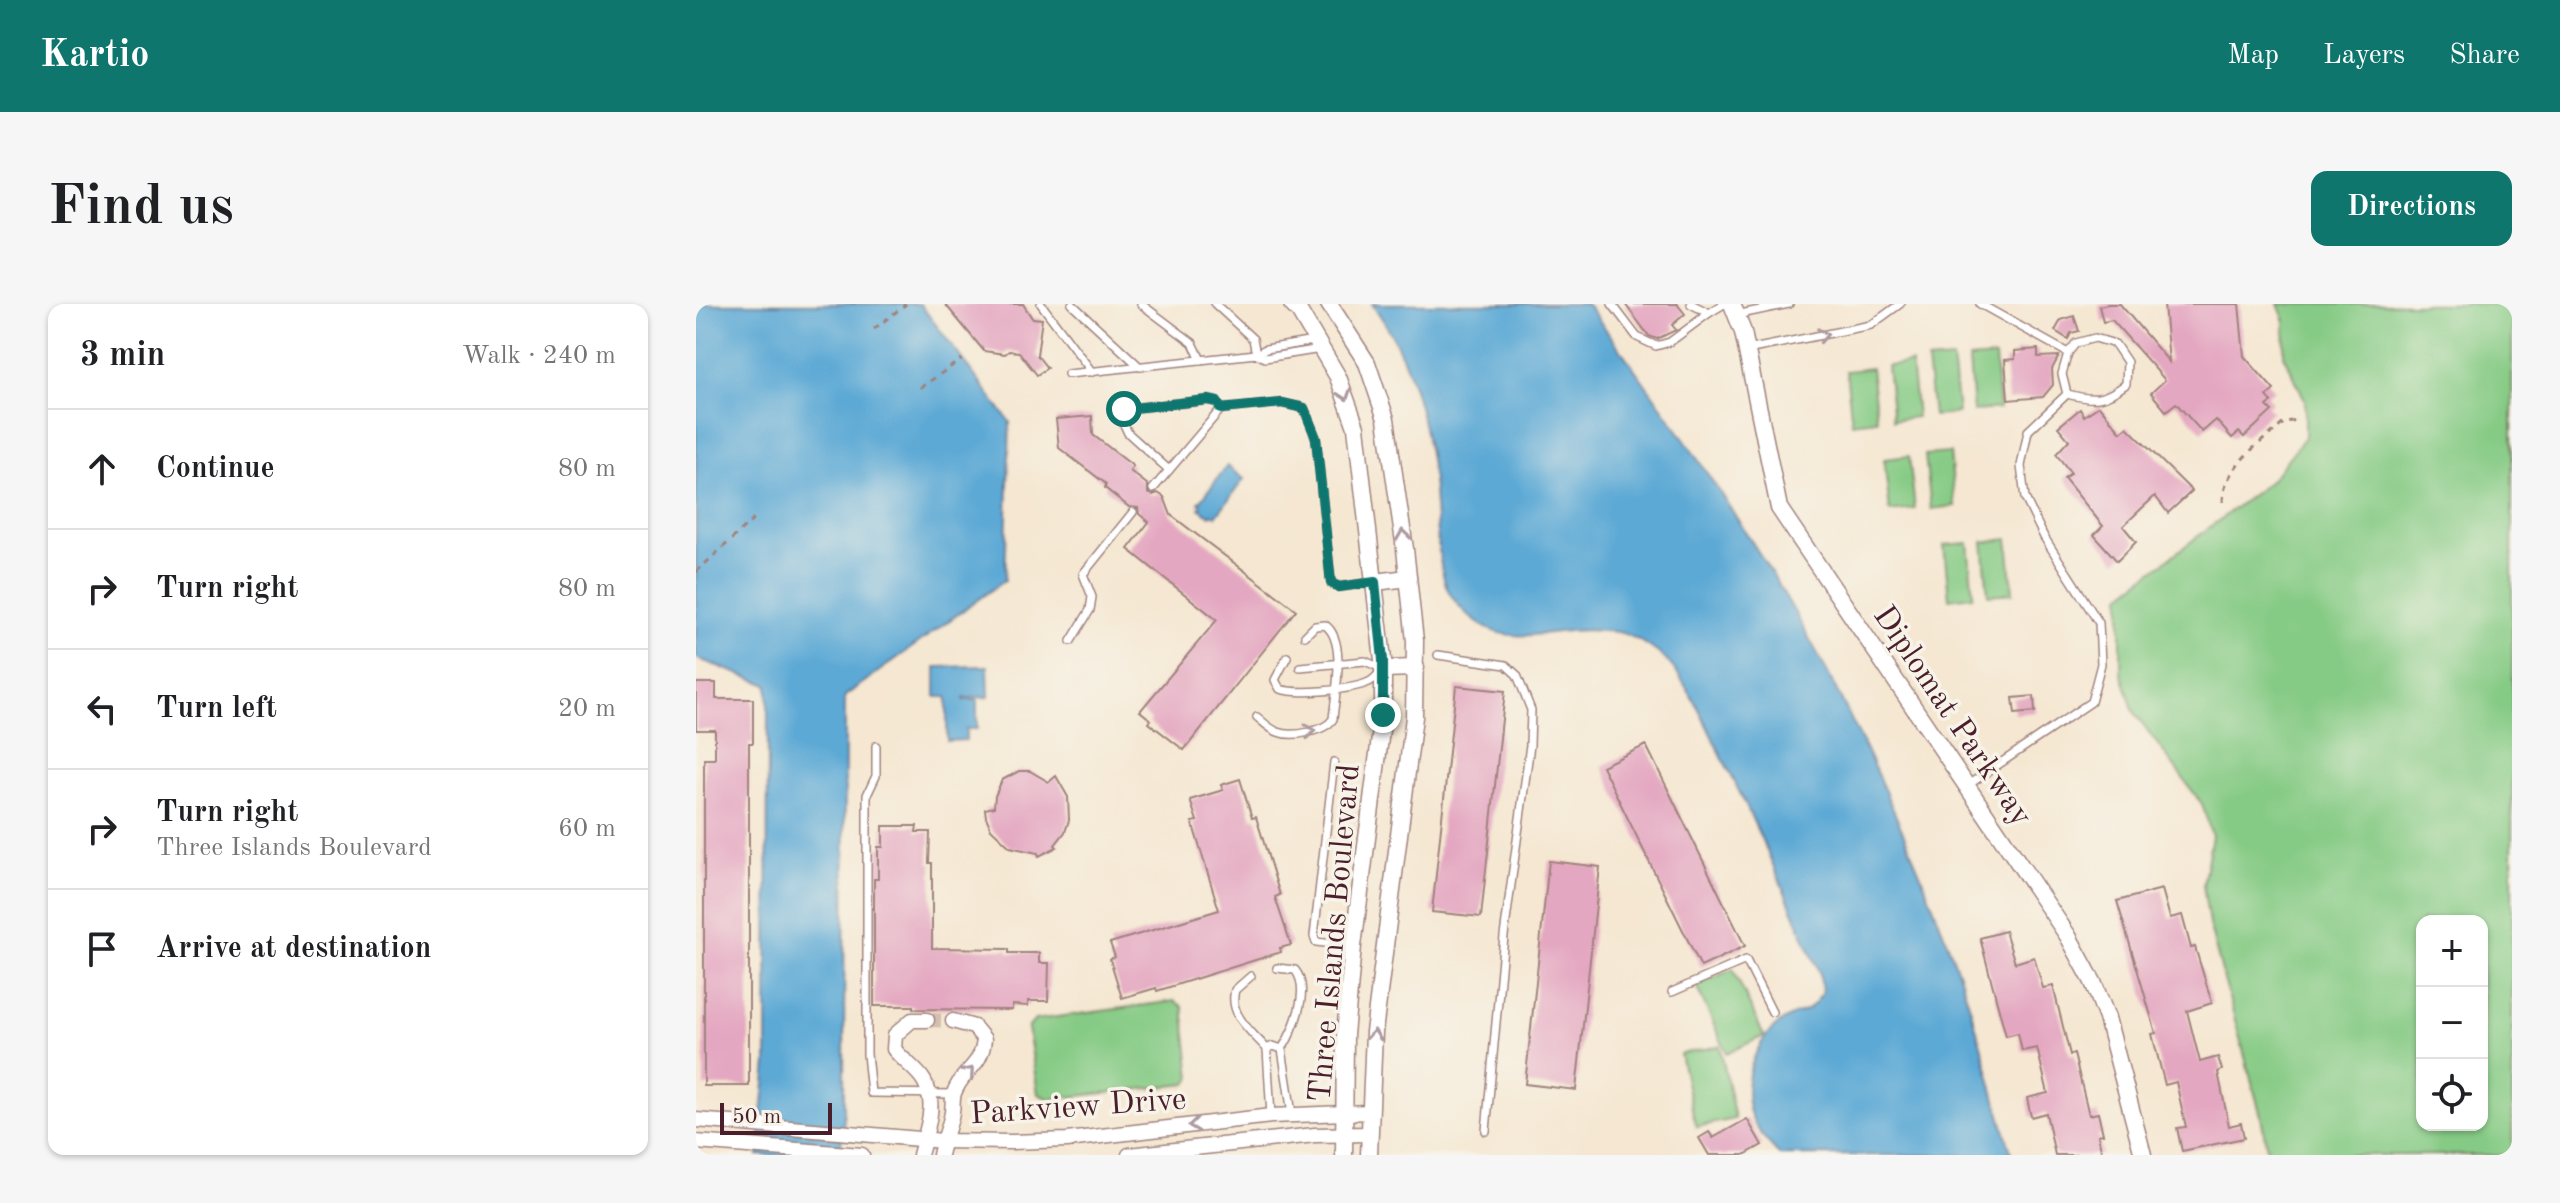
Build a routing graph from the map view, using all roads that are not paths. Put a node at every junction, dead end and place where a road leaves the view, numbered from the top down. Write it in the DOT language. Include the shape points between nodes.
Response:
graph roads {
  1 [pos="1041,304"];
  2 [pos="1072,304"];
  3 [pos="1141,304"];
  4 [pos="1215,304"];
  5 [pos="1292,304"];
  6 [pos="1329,304"];
  7 [pos="1612,304"];
  8 [pos="1691,304"];
  9 [pos="1789,304"];
  10 [pos="1900,304"];
  11 [pos="1980,304"];
  12 [pos="1731,308"];
  13 [pos="1709,313"];
  14 [pos="1319,344"];
  15 [pos="1747,350"];
  16 [pos="2068,353"];
  17 [pos="1256,354"];
  18 [pos="1201,360"];
  19 [pos="1140,367"];
  20 [pos="1092,372"];
  21 [pos="1068,374"];
  22 [pos="2067,394"];
  23 [pos="1221,409"];
  24 [pos="1169,470"];
  25 [pos="1153,489"];
  26 [pos="1133,512"];
  27 [pos="1408,578"];
  28 [pos="1375,582"];
  29 [pos="1305,636"];
  30 [pos="1071,641"];
  31 [pos="1438,655"];
  32 [pos="1287,657"];
  33 [pos="1337,664"];
  34 [pos="1300,667"];
  35 [pos="1416,668"];
  36 [pos="1383,669"];
  37 [pos="1336,688"];
  38 [pos="1257,717"];
  39 [pos="876,746"];
  40 [pos="1334,762"];
  41 [pos="1968,785"];
  42 [pos="1353,946"];
  43 [pos="1277,968"];
  44 [pos="1251,976"];
  45 [pos="1672,992"];
  46 [pos="1772,1012"];
  47 [pos="927,1020"];
  48 [pos="953,1021"];
  49 [pos="1267,1049"];
  50 [pos="1282,1049"];
  51 [pos="929,1094"];
  52 [pos="954,1094"];
  53 [pos="1343,1112"];
  54 [pos="1369,1112"];
  55 [pos="1292,1114"];
  56 [pos="1271,1116"];
  57 [pos="696,1120"];
  58 [pos="1486,1131"];
  59 [pos="1343,1134"];
  60 [pos="1368,1134"];
  61 [pos="924,1139"];
  62 [pos="696,1142"];
  63 [pos="942,1148"];
  64 [pos="1012,1148"];
  65 [pos="862,1155"];
  66 [pos="920,1155"];
  67 [pos="1129,1155"];
  68 [pos="1344,1155"];
  69 [pos="1369,1155"];
  70 [pos="2143,1155"];
  1 -- 20 [label="lane"];
  2 -- 19 [label="lane"];
  3 -- 18 [label="lane" via="1193,343"];
  4 -- 17 [label="lane" via="1253,339"];
  5 -- 14 [label="street, Three Islands Boulevard"];
  27 -- 6 [label="street, Three Islands Boulevard, one-way" via="1386,419 1367,363"];
  7 -- 13 [label="lane" via="1637,337 1656,346 1670,342"];
  8 -- 13 [label="lane"];
  9 -- 12 [label="lane"];
  15 -- 10 [label="lane, one-way" via="1871,325"];
  11 -- 16 [label="lane"];
  12 -- 13 [label="lane"];
  12 -- 15 [label="street, Diplomat Parkway"];
  14 -- 17 [label="lane"];
  14 -- 28 [label="street, Three Islands Boulevard, one-way" via="1356,427"];
  15 -- 41 [label="street, Diplomat Parkway" via="1779,508"];
  16 -- 22 [label="lane" via="2062,374"];
  16 -- 22 [label="lane" via="2076,343 2095,338 2115,344 2127,362 2126,384 2109,397"];
  17 -- 18 [label="lane"];
  18 -- 19 [label="lane"];
  19 -- 20 [label="lane"];
  20 -- 21 [label="lane"];
  22 -- 41 [label="lane" via="2028,431 2021,466 2025,498 2099,623 2101,664 2091,702"];
  23 -- 24 [label="lane"];
  23 -- 24 [label="lane" via="1208,400 1124,409 1120,416 1128,433"];
  23 -- 28 [label="lane" via="1282,403 1304,408 1316,438 1331,583 1339,587"];
  24 -- 25 [label="lane"];
  26 -- 30 [label="lane" via="1083,574 1092,597 1090,610"];
  27 -- 28 [label="street"];
  27 -- 35 [label="street, Three Islands Boulevard"];
  28 -- 36 [label="street, Three Islands Boulevard"];
  29 -- 33 [label="lane" via="1315,626 1331,629"];
  31 -- 58 [label="lane" via="1506,665 1517,675 1531,710"];
  32 -- 37 [label="lane" via="1275,680 1280,689 1294,693"];
  33 -- 34 [label="lane"];
  33 -- 36 [label="lane" via="1365,661"];
  33 -- 37 [label="lane"];
  35 -- 36 [label="street"];
  54 -- 35 [label="street, Three Islands Boulevard, one-way"];
  36 -- 37 [label="lane" via="1369,682"];
  36 -- 42 [label="street, Three Islands Boulevard" via="1383,715"];
  38 -- 37 [label="lane, one-way" via="1277,732 1321,730 1333,719"];
  39 -- 51 [label="lane" via="876,776 867,795 871,1093"];
  40 -- 42 [label="lane" via="1314,936 1316,942"];
  41 -- 70 [label="street, Diplomat Parkway" via="2093,982 2123,1071"];
  42 -- 53 [label="street, Three Islands Boulevard"];
  43 -- 50 [label="lane" via="1295,970 1301,984 1293,1028"];
  44 -- 49 [label="lane" via="1235,990 1234,1006"];
  45 -- 46 [label="lane" via="1746,960"];
  47 -- 51 [label="street" via="912,1020 903,1027 895,1035 894,1049 924,1081"];
  52 -- 48 [label="street, one-way" via="977,1064 984,1039 974,1027"];
  49 -- 50 [label="lane"];
  49 -- 56 [label="lane"];
  50 -- 55 [label="lane"];
  51 -- 52 [label="lane"];
  51 -- 61 [label="street"];
  52 -- 63 [label="street"];
  53 -- 54 [label="street, Parkview Drive"];
  53 -- 55 [label="street, Parkview Drive"];
  53 -- 59 [label="street, Three Islands Boulevard"];
  54 -- 60 [label="street, Three Islands Boulevard"];
  55 -- 56 [label="street, Parkview Drive"];
  56 -- 64 [label="street, Parkview Drive, one-way"];
  57 -- 61 [label="street, Parkview Drive"];
  59 -- 60 [label="street, Parkview Drive"];
  59 -- 67 [label="street, Parkview Drive"];
  59 -- 68 [label="street, Three Islands Boulevard"];
  60 -- 69 [label="street, Three Islands Boulevard"];
  61 -- 63 [label="street, Parkview Drive"];
  61 -- 66 [label="street"];
  62 -- 65 [label="street"];
  63 -- 64 [label="street, Parkview Drive"];
}
